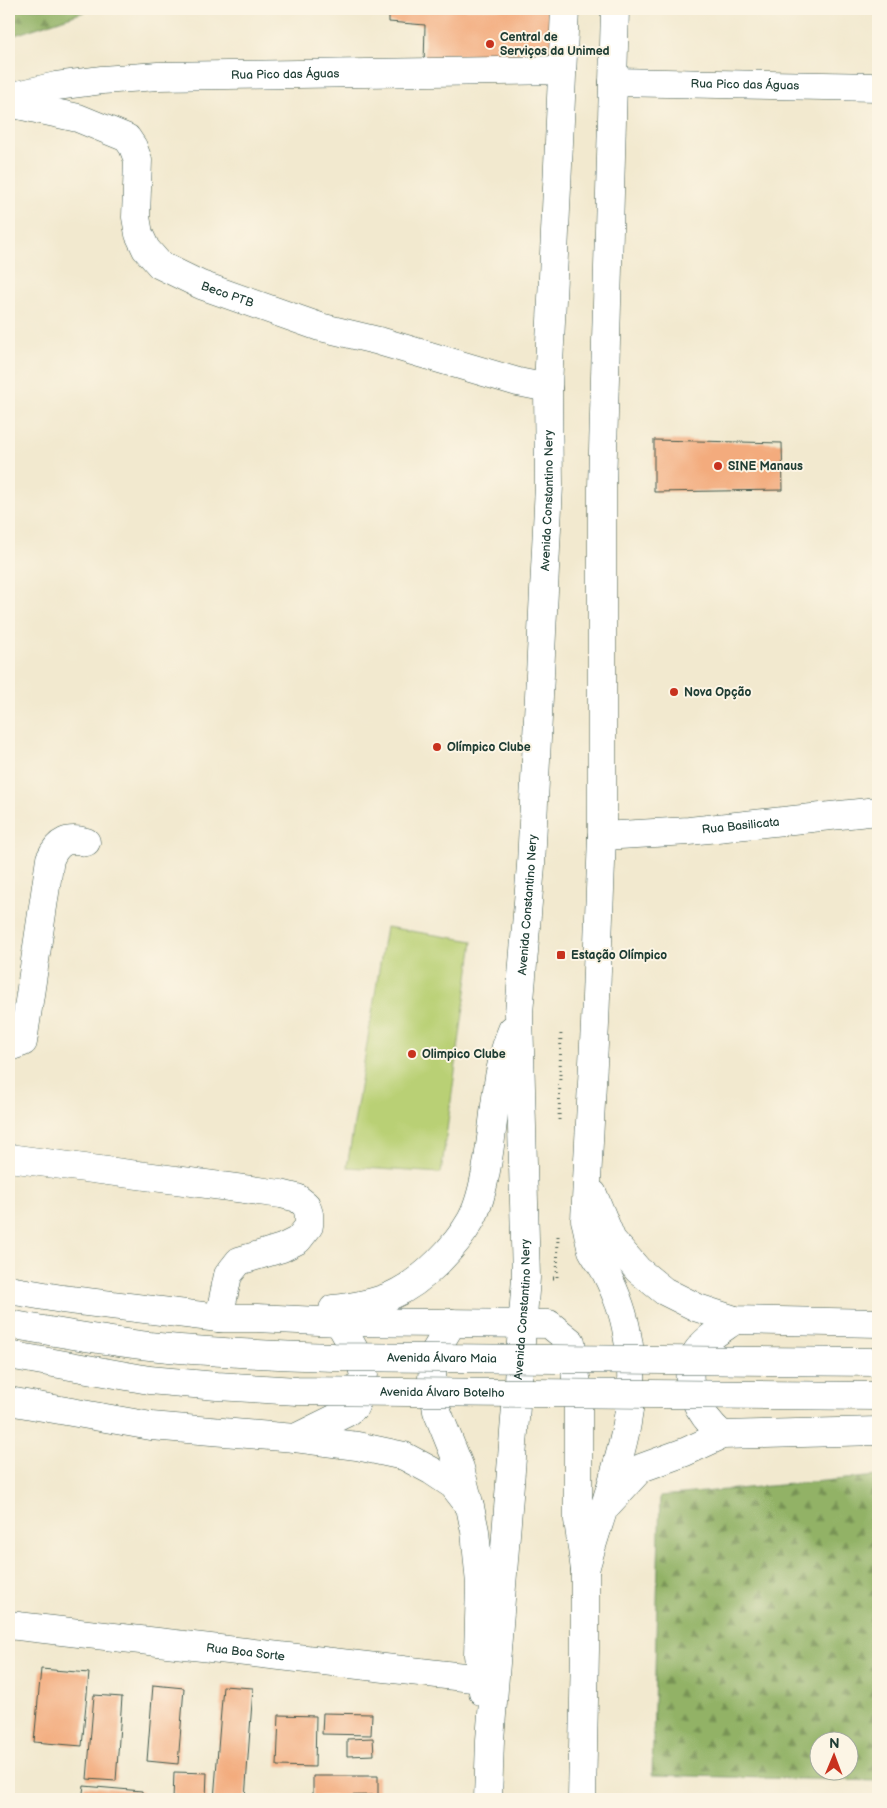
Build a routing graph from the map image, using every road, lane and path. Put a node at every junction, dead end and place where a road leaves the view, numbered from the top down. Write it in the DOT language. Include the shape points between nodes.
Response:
graph roads {
  1 [pos="565,9"];
  2 [pos="615,9"];
  3 [pos="562,70"];
  4 [pos="613,82"];
  5 [pos="878,87"];
  6 [pos="9,97"];
  7 [pos="9,103"];
  8 [pos="548,388"];
  9 [pos="878,811"];
  10 [pos="602,836"];
  11 [pos="86,842"];
  12 [pos="520,1013"];
  13 [pos="9,1047"];
  14 [pos="9,1158"];
  15 [pos="588,1181"];
  16 [pos="9,1290"];
  17 [pos="219,1318"];
  18 [pos="257,1318"];
  19 [pos="734,1320"];
  20 [pos="339,1322"];
  21 [pos="452,1323"];
  22 [pos="878,1323"];
  23 [pos="9,1324"];
  24 [pos="523,1324"];
  25 [pos="9,1355"];
  26 [pos="878,1362"];
  27 [pos="878,1396"];
  28 [pos="9,1400"];
  29 [pos="878,1431"];
  30 [pos="722,1435"];
  31 [pos="295,1438"];
  32 [pos="470,1507"];
  33 [pos="605,1507"];
  34 [pos="585,1570"];
  35 [pos="9,1625"];
  36 [pos="481,1679"];
  37 [pos="490,1740"];
  38 [pos="488,1799"];
  39 [pos="582,1799"];
  1 -- 3 [label="main road, Avenida Constantino Nery"];
  2 -- 4 [label="main road"];
  3 -- 6 [label="main road, Rua Pico das Águas" via="158,76 56,86"];
  3 -- 8 [label="main road, Avenida Constantino Nery"];
  4 -- 5 [label="main road, Rua Pico das Águas"];
  4 -- 10 [label="main road" via="602,488"];
  7 -- 8 [label="main road, Beco PTB" via="78,118 126,138 138,160 136,217 140,234 146,249 160,265 201,285 320,327"];
  8 -- 12 [label="main road, Avenida Constantino Nery" via="550,485 531,865"];
  9 -- 10 [label="main road, Rua Basilicata" via="689,831"];
  10 -- 15 [label="main road"];
  11 -- 13 [label="main road" via="76,839 63,842 54,849 50,859 23,1042"];
  12 -- 18 [label="main road" via="509,1038 500,1073 484,1184 472,1218 456,1244 431,1269 385,1299 352,1307"];
  12 -- 24 [label="main road, Avenida Constantino Nery" via="526,1278"];
  14 -- 17 [label="main road" via="297,1198 306,1205 309,1226 298,1240 239,1262 228,1275"];
  15 -- 19 [label="main road" via="612,1240 638,1270 664,1291 698,1308"];
  15 -- 33 [label="main road" via="585,1220 592,1249 607,1275 628,1334 632,1394 628,1422"];
  16 -- 17 [label="main road"];
  17 -- 18 [label="main road"];
  18 -- 20 [label="main road"];
  19 -- 22 [label="main road"];
  19 -- 30 [label="main road" via="710,1338 696,1354 689,1376 698,1407 709,1424"];
  20 -- 21 [label="main road"];
  20 -- 31 [label="main road" via="360,1360 364,1375 360,1394 346,1413"];
  21 -- 24 [label="main road"];
  21 -- 32 [label="main road" via="434,1353 432,1378 438,1411 460,1468"];
  23 -- 26 [label="main road, Avenida Álvaro Maia, bridge" via="149,1346 247,1354"];
  24 -- 34 [label="main road" via="550,1324 571,1342 578,1392 578,1520"];
  24 -- 37 [label="main road, Avenida Constantino Nery"];
  25 -- 27 [label="main road, Avenida Álvaro Botelho, bridge" via="149,1380 297,1391"];
  28 -- 31 [label="main road" via="151,1426"];
  29 -- 30 [label="main road"];
  30 -- 33 [label="main road" via="641,1468"];
  31 -- 32 [label="main road" via="404,1456 453,1485"];
  32 -- 36 [label="main road" via="480,1584 478,1655"];
  33 -- 34 [label="main road"];
  34 -- 39 [label="main road"];
  35 -- 36 [label="main road, Rua Boa Sorte"];
  36 -- 37 [label="main road"];
  37 -- 38 [label="main road, Avenida Constantino Nery"];
}
